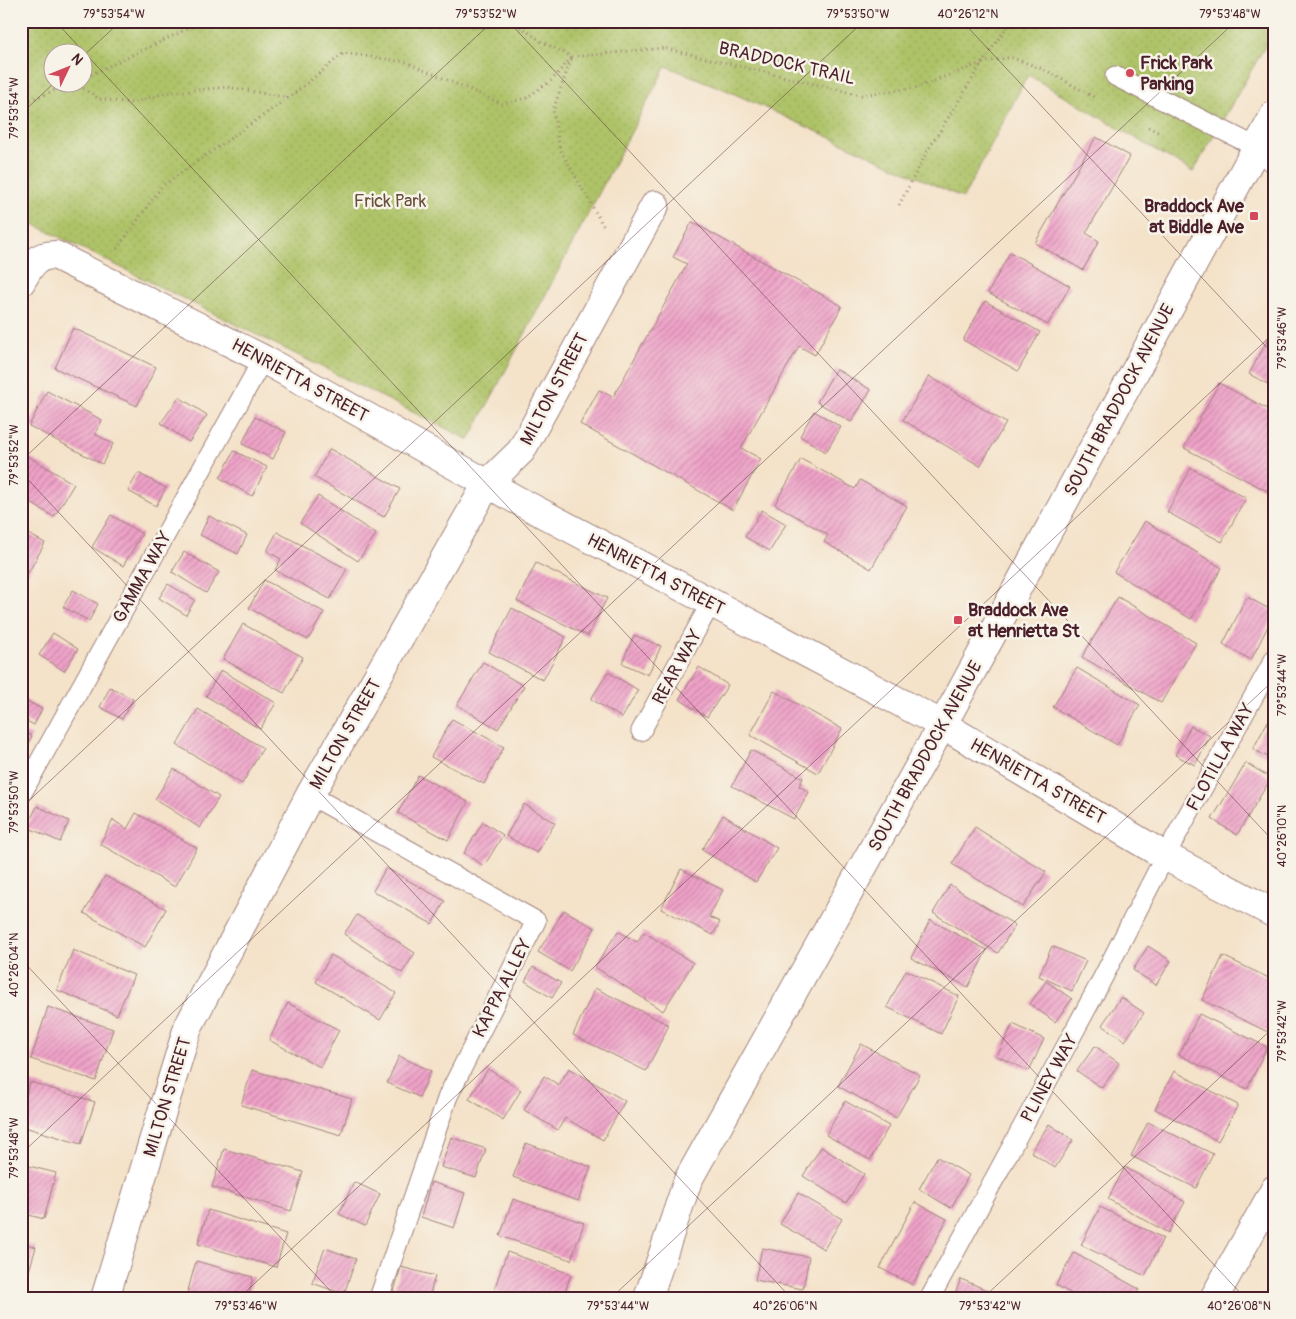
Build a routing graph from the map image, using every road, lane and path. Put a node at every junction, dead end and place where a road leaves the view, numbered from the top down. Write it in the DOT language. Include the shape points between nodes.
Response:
graph roads {
  1 [pos="204,21"];
  2 [pos="512,21"];
  3 [pos="1010,21"];
  4 [pos="572,57"];
  5 [pos="982,63"];
  6 [pos="92,74"];
  7 [pos="1115,76"];
  8 [pos="50,92"];
  9 [pos="88,92"];
  10 [pos="1088,93"];
  11 [pos="289,98"];
  12 [pos="21,104"];
  13 [pos="1275,114"];
  14 [pos="1266,153"];
  15 [pos="655,205"];
  16 [pos="899,205"];
  17 [pos="606,232"];
  18 [pos="113,253"];
  19 [pos="26,273"];
  20 [pos="263,358"];
  21 [pos="488,484"];
  22 [pos="712,604"];
  23 [pos="1275,658"];
  24 [pos="942,725"];
  25 [pos="641,731"];
  26 [pos="21,795"];
  27 [pos="310,795"];
  28 [pos="1165,856"];
  29 [pos="1275,914"];
  30 [pos="1275,1189"];
  31 [pos="106,1298"];
  32 [pos="379,1298"];
  33 [pos="648,1298"];
  34 [pos="930,1298"];
  35 [pos="1214,1298"];
  1 -- 6 [label="path"];
  2 -- 4 [label="path"];
  3 -- 5 [label="path"];
  4 -- 5 [label="path, BRADDOCK TRAIL" via="663,48 860,95 915,88"];
  4 -- 11 [label="path" via="552,80 526,98 502,104 406,62 344,53"];
  4 -- 17 [label="path" via="553,110 560,149"];
  5 -- 10 [label="path, BRADDOCK TRAIL" via="1010,57 1043,69"];
  5 -- 16 [label="path" via="927,152"];
  7 -- 14 [label="lane"];
  8 -- 12 [label="path"];
  9 -- 11 [label="path" via="99,100 132,103 164,93 228,87"];
  11 -- 18 [label="path" via="162,186"];
  13 -- 14 [label="street, SOUTH BRADDOCK AVENUE"];
  14 -- 24 [label="street, SOUTH BRADDOCK AVENUE"];
  15 -- 21 [label="street, MILTON STREET" via="521,451"];
  19 -- 20 [label="street, HENRIETTA STREET" via="43,255 55,255"];
  20 -- 21 [label="street, HENRIETTA STREET"];
  20 -- 26 [label="lane, GAMMA WAY"];
  21 -- 22 [label="street, HENRIETTA STREET"];
  21 -- 27 [label="street, MILTON STREET"];
  22 -- 24 [label="street, HENRIETTA STREET"];
  22 -- 25 [label="lane, REAR WAY"];
  23 -- 28 [label="lane, FLOTILLA WAY"];
  24 -- 28 [label="street, HENRIETTA STREET"];
  24 -- 33 [label="street, SOUTH BRADDOCK AVENUE" via="688,1180"];
  27 -- 31 [label="street, MILTON STREET" via="188,1027"];
  27 -- 32 [label="lane, KAPPA ALLEY" via="536,921 448,1096"];
  28 -- 29 [label="street, HENRIETTA STREET"];
  28 -- 34 [label="lane, PLINEY WAY"];
  30 -- 35 [label="street"];
}
